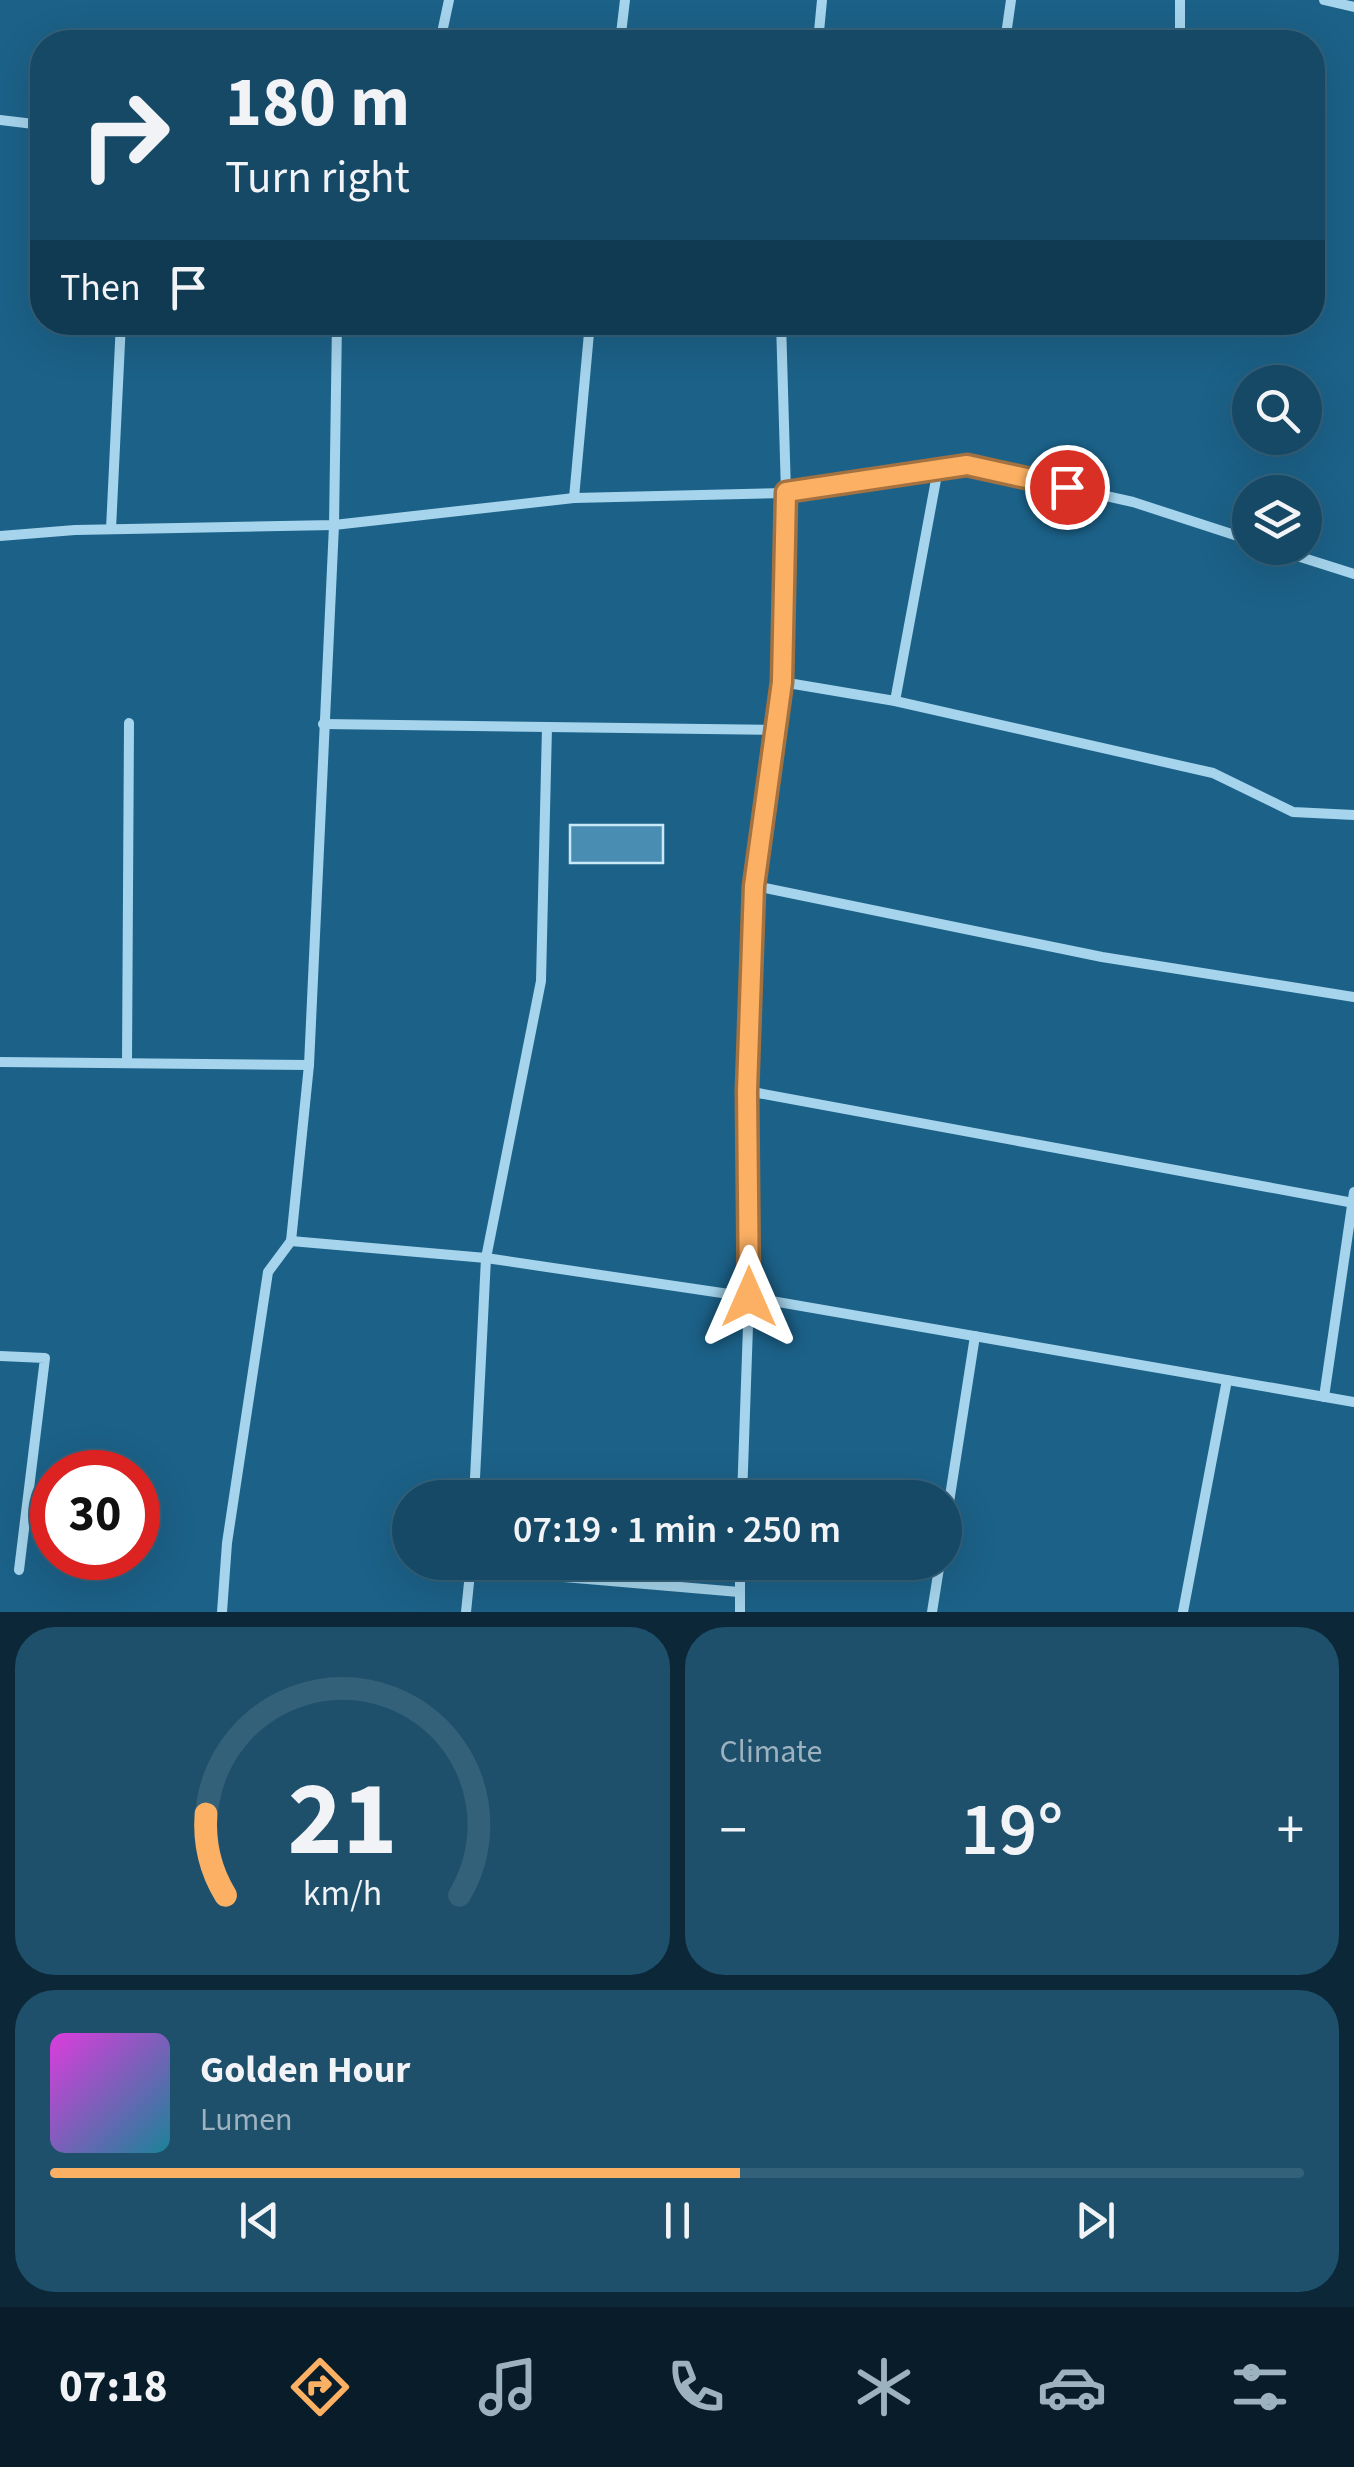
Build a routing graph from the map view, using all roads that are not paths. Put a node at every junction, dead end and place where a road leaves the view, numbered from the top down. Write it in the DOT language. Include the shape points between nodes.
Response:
graph roads {
  1 [pos="449,0"];
  2 [pos="624,0"];
  3 [pos="822,0"];
  4 [pos="1010,0"];
  5 [pos="1180,0"];
  6 [pos="1324,0"];
  7 [pos="1354,7"];
  8 [pos="443,30"];
  9 [pos="621,30"];
  10 [pos="819,30"];
  11 [pos="1006,30"];
  12 [pos="1180,30"];
  13 [pos="0,120"];
  14 [pos="30,124"];
  15 [pos="120,335"];
  16 [pos="336,335"];
  17 [pos="589,335"];
  18 [pos="781,335"];
  19 [pos="938,469"];
  20 [pos="786,492"];
  21 [pos="574,498"];
  22 [pos="334,525"];
  23 [pos="111,530"];
  24 [pos="1232,534"];
  25 [pos="0,536"];
  26 [pos="1322,564"];
  27 [pos="1354,574"];
  28 [pos="782,682"];
  29 [pos="895,700"];
  30 [pos="130,723"];
  31 [pos="323,724"];
  32 [pos="547,727"];
  33 [pos="778,730"];
  34 [pos="1354,815"];
  35 [pos="754,886"];
  36 [pos="1354,997"];
  37 [pos="0,1062"];
  38 [pos="127,1064"];
  39 [pos="309,1065"];
  40 [pos="747,1091"];
  41 [pos="1354,1192"];
  42 [pos="1353,1203"];
  43 [pos="291,1242"];
  44 [pos="486,1258"];
  45 [pos="749,1297"];
  46 [pos="975,1336"];
  47 [pos="0,1356"];
  48 [pos="1227,1380"];
  49 [pos="1324,1397"];
  50 [pos="1354,1402"];
  51 [pos="475,1480"];
  52 [pos="743,1480"];
  53 [pos="952,1480"];
  54 [pos="19,1570"];
  55 [pos="469,1580"];
  56 [pos="615,1580"];
  57 [pos="739,1580"];
  58 [pos="937,1580"];
  59 [pos="739,1592"];
  60 [pos="222,1612"];
  61 [pos="466,1612"];
  62 [pos="740,1612"];
  63 [pos="932,1612"];
  64 [pos="1182,1612"];
  1 -- 8 [label="street"];
  2 -- 9 [label="street"];
  3 -- 10 [label="street"];
  4 -- 11 [label="street"];
  5 -- 12 [label="street"];
  6 -- 7 [label="street"];
  13 -- 14 [label="street"];
  15 -- 23 [label="street"];
  16 -- 22 [label="street"];
  17 -- 21 [label="street"];
  18 -- 20 [label="street"];
  19 -- 20 [label="street"];
  19 -- 24 [label="street" via="967,465 1133,502"];
  19 -- 29 [label="street"];
  20 -- 21 [label="street"];
  20 -- 28 [label="street"];
  21 -- 22 [label="street"];
  22 -- 23 [label="street"];
  22 -- 31 [label="street"];
  23 -- 25 [label="street"];
  26 -- 27 [label="street"];
  28 -- 29 [label="street"];
  28 -- 33 [label="street"];
  29 -- 34 [label="street" via="1213,774 1293,812"];
  30 -- 38 [label="street"];
  31 -- 32 [label="street"];
  31 -- 39 [label="street"];
  32 -- 33 [label="street"];
  32 -- 44 [label="street" via="541,981"];
  33 -- 35 [label="street"];
  35 -- 36 [label="street" via="1102,957"];
  35 -- 40 [label="street"];
  37 -- 38 [label="street"];
  38 -- 39 [label="street"];
  39 -- 43 [label="street"];
  40 -- 42 [label="street"];
  40 -- 45 [label="street"];
  41 -- 42 [label="street"];
  42 -- 49 [label="street"];
  43 -- 44 [label="street"];
  43 -- 60 [label="street" via="268,1272"];
  44 -- 45 [label="street"];
  44 -- 51 [label="street"];
  45 -- 46 [label="street"];
  45 -- 52 [label="street"];
  46 -- 48 [label="street"];
  46 -- 53 [label="street"];
  47 -- 54 [label="street" via="45,1358"];
  48 -- 49 [label="street"];
  48 -- 64 [label="street"];
  49 -- 50 [label="street"];
  55 -- 61 [label="street"];
  56 -- 59 [label="street"];
  57 -- 59 [label="street"];
  58 -- 63 [label="street"];
  59 -- 62 [label="street"];
}
